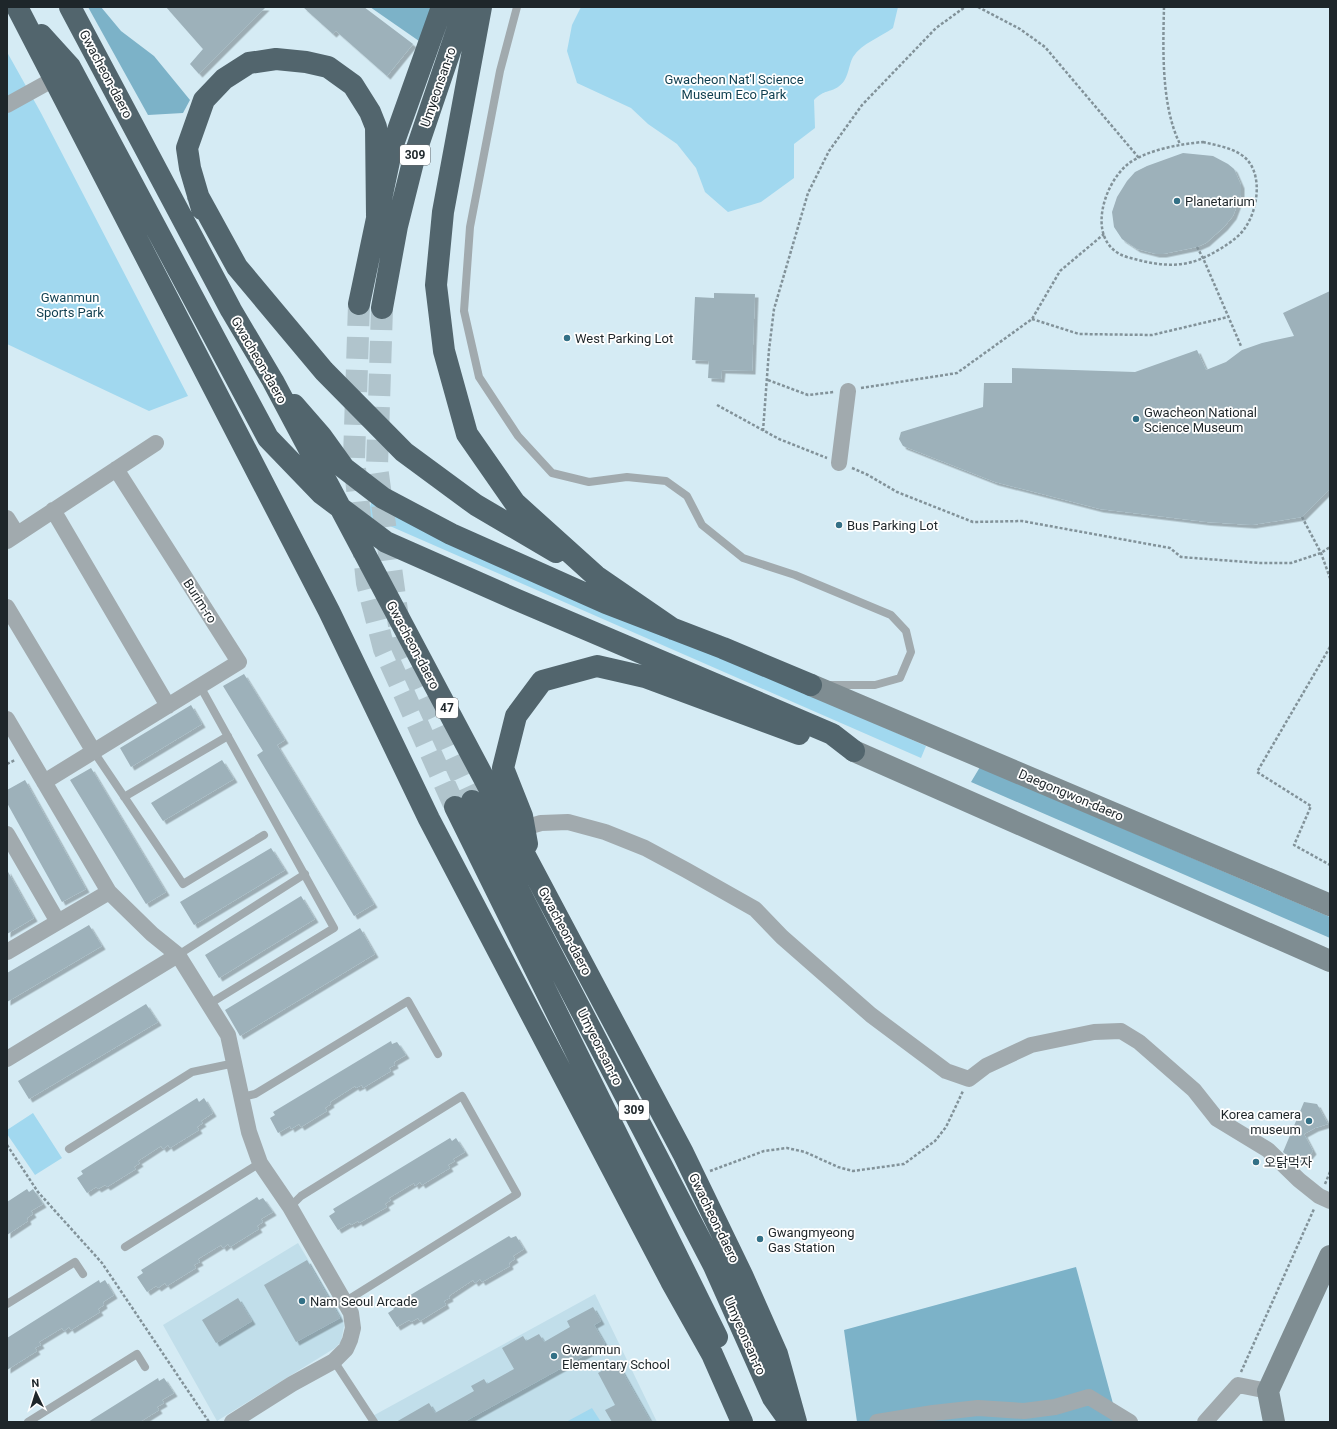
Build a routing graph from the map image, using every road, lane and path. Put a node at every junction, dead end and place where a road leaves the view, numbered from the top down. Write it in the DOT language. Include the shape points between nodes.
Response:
graph roads {
  1 [pos="70,7"];
  2 [pos="442,7"];
  3 [pos="465,7"];
  4 [pos="481,7"];
  5 [pos="517,7"];
  6 [pos="965,7"];
  7 [pos="978,7"];
  8 [pos="1164,7"];
  9 [pos="19,10"];
  10 [pos="62,73"];
  11 [pos="7,105"];
  12 [pos="1180,144"];
  13 [pos="1139,158"];
  14 [pos="198,196"];
  15 [pos="377,216"];
  16 [pos="1104,234"];
  17 [pos="1197,247"];
  18 [pos="1203,258"];
  19 [pos="359,304"];
  20 [pos="382,308"];
  21 [pos="231,310"];
  22 [pos="1228,317"];
  23 [pos="1032,319"];
  24 [pos="1241,346"];
  25 [pos="768,380"];
  26 [pos="273,381"];
  27 [pos="848,391"];
  28 [pos="717,405"];
  29 [pos="763,431"];
  30 [pos="156,443"];
  31 [pos="839,463"];
  32 [pos="116,469"];
  33 [pos="53,510"];
  34 [pos="1302,517"];
  35 [pos="7,518"];
  36 [pos="12,537"];
  37 [pos="1330,547"];
  38 [pos="1321,553"];
  39 [pos="596,576"];
  40 [pos="1330,578"];
  41 [pos="7,608"];
  42 [pos="673,629"];
  43 [pos="1330,647"];
  44 [pos="811,685"];
  45 [pos="200,686"];
  46 [pos="168,706"];
  47 [pos="7,719"];
  48 [pos="228,736"];
  49 [pos="854,751"];
  50 [pos="94,752"];
  51 [pos="44,782"];
  52 [pos="124,797"];
  53 [pos="524,828"];
  54 [pos="7,834"];
  55 [pos="264,835"];
  56 [pos="531,865"];
  57 [pos="1330,865"];
  58 [pos="305,874"];
  59 [pos="109,892"];
  60 [pos="1330,905"];
  61 [pos="58,922"];
  62 [pos="7,952"];
  63 [pos="178,955"];
  64 [pos="1330,961"];
  65 [pos="209,1004"];
  66 [pos="438,1054"];
  67 [pos="7,1059"];
  68 [pos="235,1063"];
  69 [pos="969,1079"];
  70 [pos="242,1097"];
  71 [pos="7,1145"];
  72 [pos="69,1149"];
  73 [pos="260,1164"];
  74 [pos="1330,1172"];
  75 [pos="694,1176"];
  76 [pos="1325,1199"];
  77 [pos="290,1207"];
  78 [pos="125,1247"];
  79 [pos="1330,1256"];
  80 [pos="82,1274"];
  81 [pos="346,1301"];
  82 [pos="7,1304"];
  83 [pos="334,1361"];
  84 [pos="145,1367"];
  85 [pos="1268,1391"];
  86 [pos="1229,1394"];
  87 [pos="28,1422"];
  88 [pos="209,1422"];
  89 [pos="232,1422"];
  90 [pos="374,1422"];
  91 [pos="742,1422"];
  92 [pos="751,1422"];
  93 [pos="790,1422"];
  94 [pos="796,1422"];
  95 [pos="877,1422"];
  96 [pos="1130,1422"];
  97 [pos="1205,1422"];
  98 [pos="1274,1422"];
  1 -- 21 [label="highway, Gwacheon-daero / 47"];
  2 -- 15 [label="highway, Umyeonsan-ro / 309" via="392,147"];
  3 -- 20 [label="highway, Umyeonsan-ro / 309" via="415,154 397,226"];
  4 -- 39 [label="highway" via="443,212 436,285 444,351 467,434 515,503"];
  5 -- 44 [label="lane" via="500,71 470,227 464,311 479,376 518,436 552,473 589,482 627,477 666,481 686,496 702,525 743,558 795,575 891,615 906,631 911,652 900,678 875,685"];
  6 -- 25 [label="path" via="936,28 900,64 862,105 829,151 808,193 774,309"];
  7 -- 13 [label="path" via="1020,29 1045,48"];
  8 -- 12 [label="path" via="1163,42 1167,89 1173,130"];
  9 -- 10 [label="highway"];
  10 -- 11 [label="street"];
  10 -- 49 [label="highway" via="268,438 322,494 386,542 515,600 832,734"];
  10 -- 91 [label="highway" via="329,611 429,819 671,1281 712,1354"];
  12 -- 13 [label="path"];
  12 -- 18 [label="path" via="1202,142 1241,154 1254,170 1258,189 1254,208 1245,229 1222,248"];
  13 -- 16 [label="path" via="1128,164 1114,178 1102,203 1101,221"];
  14 -- 15 [label="highway" via="187,148 204,100 224,79 249,63 276,59 306,62 328,67 353,85 370,112 376,127"];
  14 -- 21 [label="highway"];
  14 -- 39 [label="highway" via="237,267 324,371 404,452 476,505"];
  15 -- 19 [label="highway, Umyeonsan-ro / 309"];
  16 -- 18 [label="path" via="1106,242 1119,255 1146,263 1174,265"];
  16 -- 23 [label="path" via="1060,271"];
  17 -- 18 [label="path"];
  18 -- 22 [label="path"];
  21 -- 26 [label="highway, Gwacheon-daero / 47"];
  22 -- 23 [label="path" via="1152,335 1079,334"];
  22 -- 24 [label="path"];
  23 -- 27 [label="path" via="957,373"];
  25 -- 27 [label="path" via="808,395"];
  25 -- 29 [label="path"];
  26 -- 42 [label="highway" via="321,436 344,468 384,498 451,534 606,603"];
  26 -- 56 [label="highway, Gwacheon-daero / 47"];
  27 -- 31 [label="street"];
  28 -- 29 [label="path"];
  29 -- 31 [label="path"];
  30 -- 32 [label="street"];
  31 -- 38 [label="path" via="868,475 897,492 973,522 1022,521 1170,548 1181,557 1291,563"];
  32 -- 33 [label="street"];
  32 -- 45 [label="street, Burim-ro" via="239,662"];
  33 -- 36 [label="street"];
  33 -- 46 [label="street"];
  34 -- 38 [label="path"];
  35 -- 36 [label="street"];
  37 -- 38 [label="path"];
  38 -- 40 [label="path"];
  39 -- 42 [label="highway"];
  41 -- 50 [label="street"];
  42 -- 44 [label="highway"];
  43 -- 57 [label="path" via="1257,772 1311,806 1294,845"];
  44 -- 60 [label="street, Daegongwon-daero"];
  45 -- 46 [label="street, Burim-ro"];
  45 -- 48 [label="lane"];
  46 -- 50 [label="street, Burim-ro"];
  47 -- 51 [label="street"];
  48 -- 52 [label="lane"];
  48 -- 58 [label="lane"];
  49 -- 53 [label="highway" via="782,729 645,677 597,666 542,681 516,716 504,768"];
  49 -- 64 [label="street"];
  50 -- 51 [label="street, Burim-ro"];
  50 -- 52 [label="lane"];
  51 -- 59 [label="street"];
  52 -- 55 [label="lane" via="183,884"];
  53 -- 56 [label="highway"];
  53 -- 69 [label="street" via="541,823 568,822 605,832 645,848 686,870 755,909 782,937 871,1015 946,1071"];
  54 -- 61 [label="street"];
  56 -- 75 [label="highway, Gwacheon-daero / 47"];
  58 -- 63 [label="lane"];
  58 -- 65 [label="lane" via="334,928"];
  59 -- 61 [label="street"];
  59 -- 63 [label="street" via="152,934"];
  61 -- 62 [label="street"];
  63 -- 65 [label="street"];
  63 -- 67 [label="street"];
  65 -- 68 [label="street" via="228,1035"];
  66 -- 70 [label="lane" via="408,1000 255,1094"];
  68 -- 70 [label="street"];
  68 -- 72 [label="lane" via="192,1072"];
  69 -- 75 [label="path" via="946,1127 935,1141 904,1164 853,1170 787,1148 764,1151"];
  69 -- 76 [label="street" via="986,1066 1031,1045 1094,1032 1121,1031 1139,1042 1194,1090 1217,1119 1268,1150 1299,1180"];
  70 -- 73 [label="street" via="249,1132"];
  71 -- 88 [label="path" via="38,1192 102,1263"];
  73 -- 77 [label="street"];
  73 -- 78 [label="lane"];
  74 -- 76 [label="path"];
  75 -- 94 [label="highway, Gwacheon-daero / 47" via="776,1354"];
  76 -- 86 [label="path"];
  77 -- 81 [label="street"];
  77 -- 81 [label="lane" via="301,1196 462,1096 517,1194"];
  79 -- 85 [label="street"];
  80 -- 82 [label="lane" via="75,1262"];
  81 -- 83 [label="street" via="353,1328 346,1349"];
  83 -- 89 [label="street"];
  83 -- 90 [label="lane"];
  84 -- 87 [label="lane" via="138,1354"];
  85 -- 86 [label="street" via="1238,1386"];
  85 -- 98 [label="street"];
  86 -- 97 [label="street"];
  92 -- 93 [label="highway, Umyeonsan-ro / 309" via="748,1404 696,1292 463,804 714,1266 772,1398"];
  95 -- 96 [label="street" via="978,1408 1024,1411 1055,1407 1089,1397"];
}
